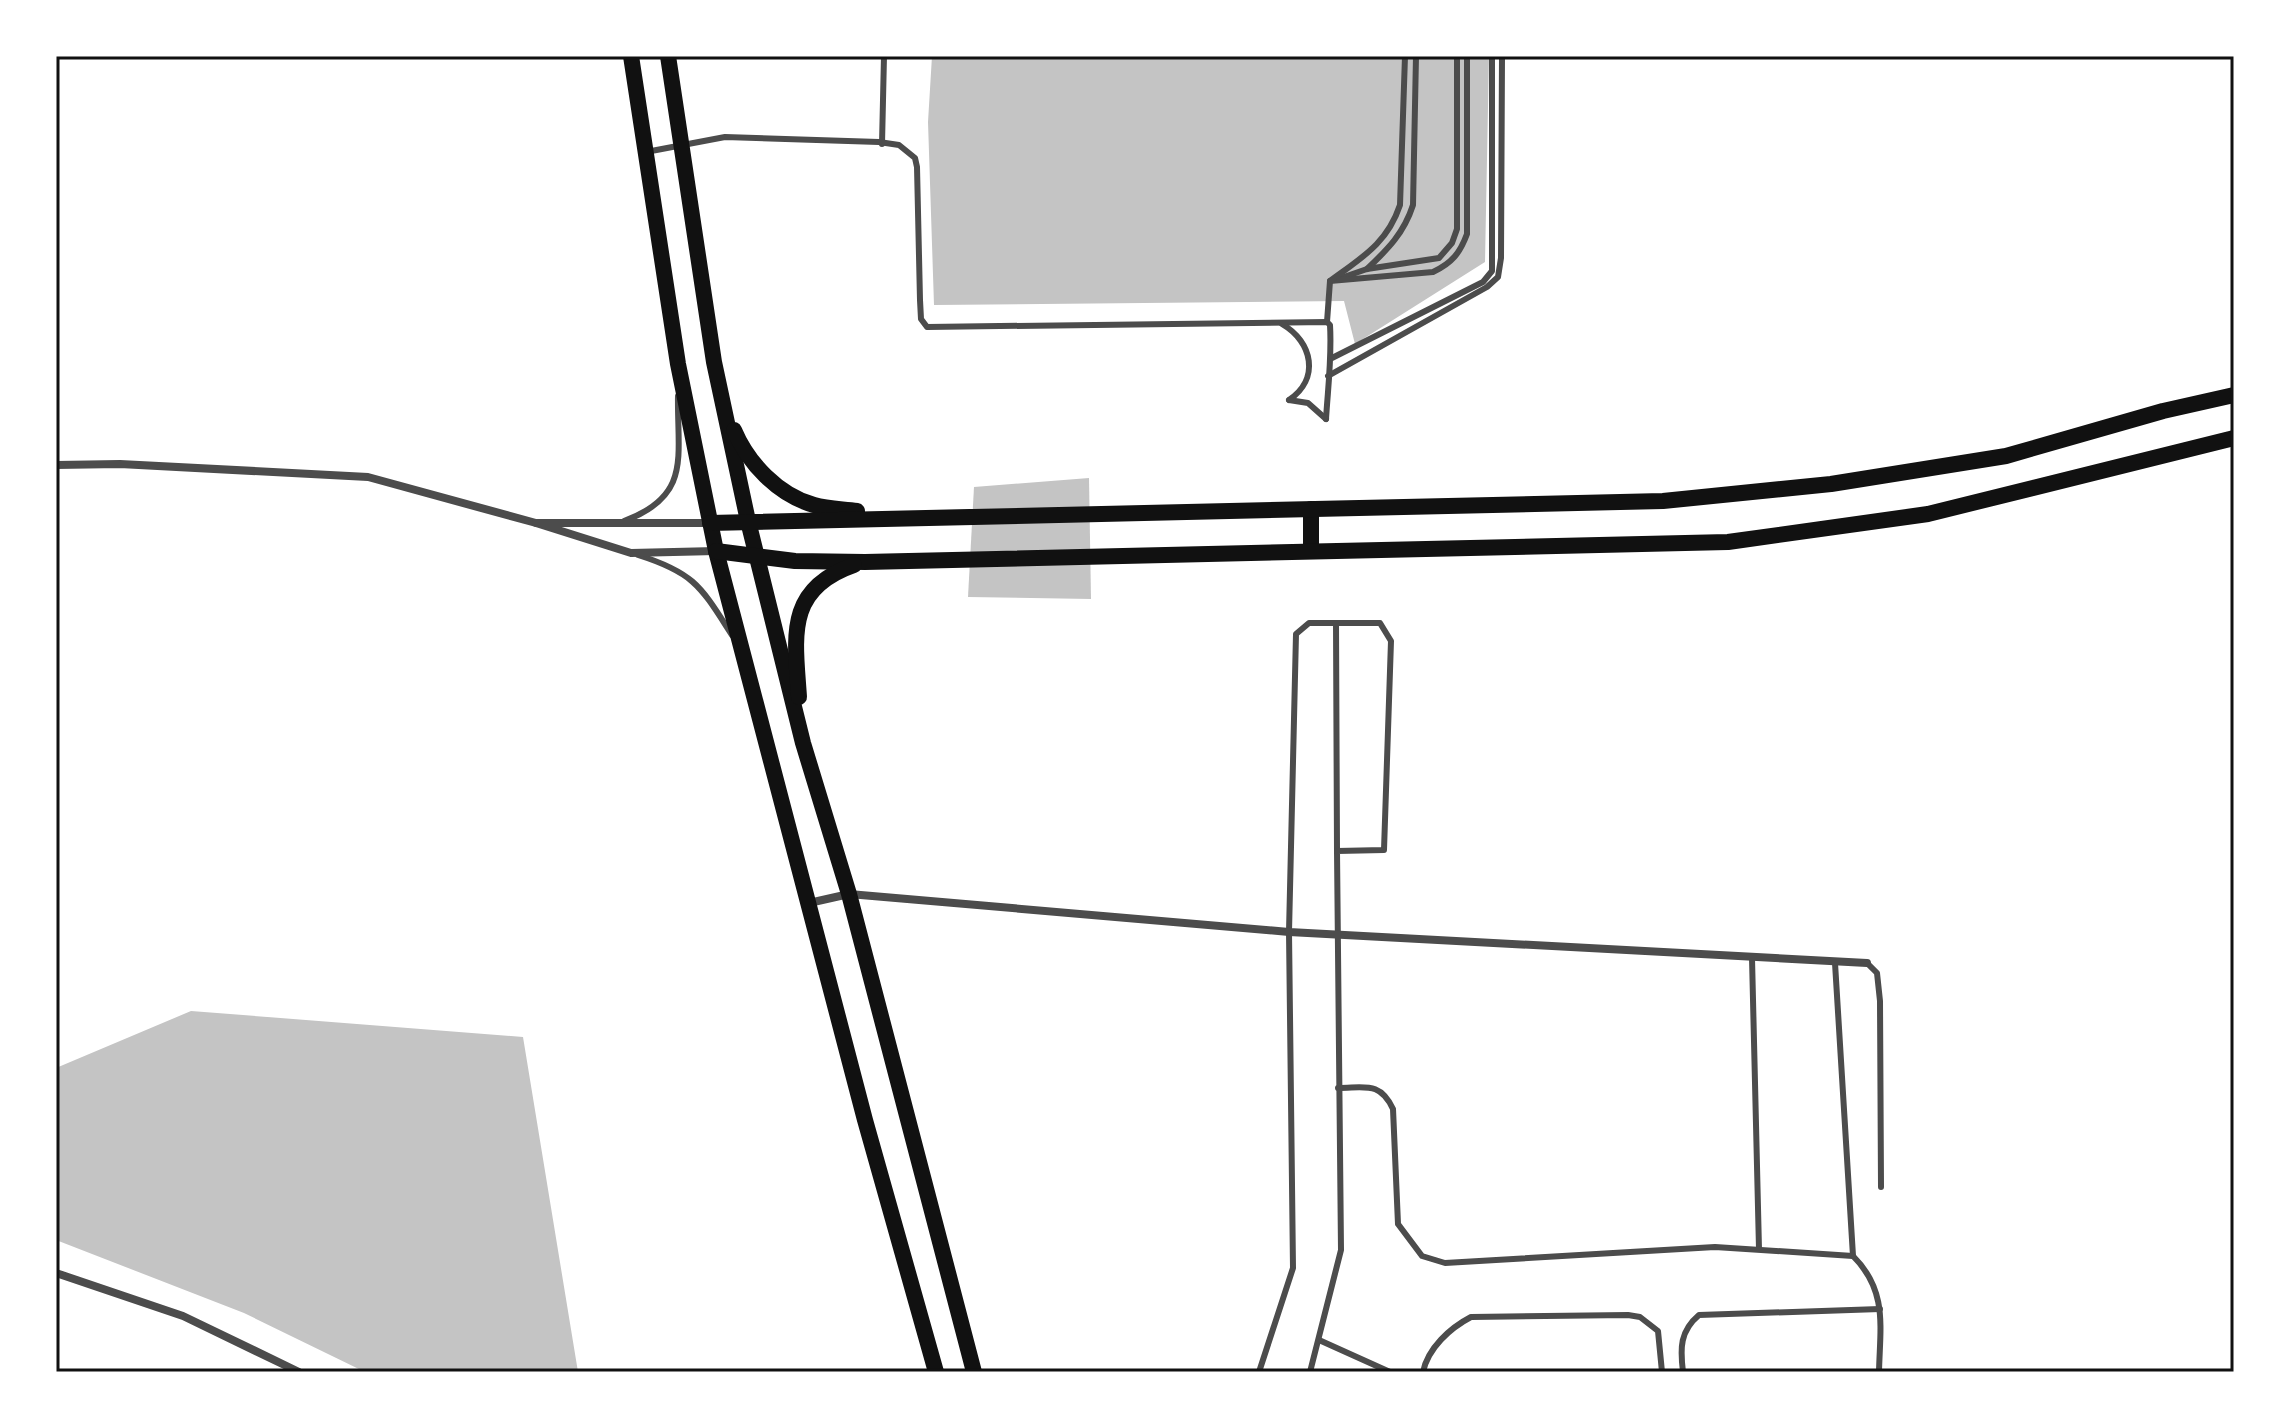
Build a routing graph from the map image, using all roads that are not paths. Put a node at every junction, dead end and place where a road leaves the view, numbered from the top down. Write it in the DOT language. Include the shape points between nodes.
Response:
graph roads {
  1 [pos="631,56"];
  2 [pos="668,56"];
  3 [pos="884,56"];
  4 [pos="1405,56"];
  5 [pos="1416,56"];
  6 [pos="1457,56"];
  7 [pos="1467,56"];
  8 [pos="1492,56"];
  9 [pos="1502,56"];
  10 [pos="882,144"];
  11 [pos="681,145"];
  12 [pos="645,152"];
  13 [pos="1367,269"];
  14 [pos="1330,281"];
  15 [pos="1327,322"];
  16 [pos="1279,323"];
  17 [pos="1332,358"];
  18 [pos="678,364"];
  19 [pos="1328,376"];
  20 [pos="2234,395"];
  21 [pos="722,401"];
  22 [pos="2234,438"];
  23 [pos="56,465"];
  24 [pos="1311,509"];
  25 [pos="906,518"];
  26 [pos="748,521"];
  27 [pos="536,523"];
  28 [pos="620,523"];
  29 [pos="710,523"];
  30 [pos="716,551"];
  31 [pos="1311,551"];
  32 [pos="631,553"];
  33 [pos="757,555"];
  34 [pos="865,562"];
  35 [pos="1336,623"];
  36 [pos="742,649"];
  37 [pos="803,743"];
  38 [pos="1337,851"];
  39 [pos="849,894"];
  40 [pos="808,903"];
  41 [pos="1289,932"];
  42 [pos="1336,935"];
  43 [pos="1752,958"];
  44 [pos="1835,963"];
  45 [pos="1867,963"];
  46 [pos="1338,1088"];
  47 [pos="1881,1187"];
  48 [pos="1759,1249"];
  49 [pos="1853,1256"];
  50 [pos="56,1273"];
  51 [pos="1880,1309"];
  52 [pos="1319,1340"];
  53 [pos="299,1372"];
  54 [pos="936,1372"];
  55 [pos="974,1372"];
  56 [pos="1259,1372"];
  57 [pos="1310,1372"];
  58 [pos="1390,1372"];
  59 [pos="1423,1372"];
  60 [pos="1662,1372"];
  61 [pos="1683,1372"];
  62 [pos="1879,1372"];
  1 -- 12 [label="main road"];
  2 -- 11 [label="main road"];
  3 -- 10 [label="lane"];
  4 -- 14 [label="lane" via="1400,205 1394,224 1366,257"];
  5 -- 13 [label="lane" via="1413,205 1391,246"];
  6 -- 13 [label="lane" via="1457,229 1452,243 1439,258"];
  7 -- 14 [label="lane" via="1467,234 1460,251 1433,272"];
  8 -- 17 [label="lane" via="1492,271"];
  9 -- 19 [label="lane" via="1498,277"];
  10 -- 11 [label="lane" via="725,137"];
  10 -- 16 [label="lane" via="899,145 915,158 921,319 927,327"];
  11 -- 12 [label="lane"];
  11 -- 21 [label="main road"];
  12 -- 18 [label="main road"];
  13 -- 14 [label="lane"];
  14 -- 15 [label="lane"];
  15 -- 16 [label="lane"];
  15 -- 17 [label="lane"];
  16 -- 19 [label="lane" via="1309,352 1303,386 1289,400 1308,403 1326,419"];
  17 -- 19 [label="lane"];
  18 -- 28 [label="lane" via="677,472 672,488 653,509"];
  18 -- 29 [label="main road"];
  20 -- 24 [label="main road" via="2006,456 1831,484 1663,501"];
  21 -- 25 [label="main road" via="738,437 774,484 813,505"];
  21 -- 26 [label="main road"];
  22 -- 31 [label="main road" via="1928,514 1728,542"];
  23 -- 27 [label="street" via="368,477"];
  24 -- 25 [label="main road"];
  24 -- 31 [label="main road"];
  25 -- 26 [label="main road"];
  26 -- 29 [label="main road"];
  26 -- 33 [label="main road"];
  27 -- 28 [label="street"];
  27 -- 32 [label="street"];
  28 -- 29 [label="street"];
  29 -- 30 [label="main road"];
  30 -- 32 [label="street"];
  30 -- 33 [label="main road"];
  30 -- 36 [label="main road"];
  31 -- 34 [label="main road"];
  32 -- 36 [label="lane" via="669,565 696,583"];
  33 -- 34 [label="main road"];
  33 -- 37 [label="main road"];
  34 -- 37 [label="main road" via="833,573 816,586 797,619"];
  35 -- 38 [label="lane"];
  35 -- 38 [label="lane" via="1380,623 1391,641 1384,850"];
  35 -- 41 [label="lane" via="1309,623 1296,634"];
  36 -- 40 [label="main road"];
  37 -- 39 [label="main road"];
  38 -- 42 [label="lane"];
  39 -- 40 [label="street"];
  39 -- 41 [label="street"];
  39 -- 55 [label="main road"];
  40 -- 54 [label="main road"];
  41 -- 42 [label="street"];
  41 -- 56 [label="lane" via="1293,1268"];
  42 -- 43 [label="street"];
  42 -- 46 [label="lane"];
  43 -- 44 [label="street"];
  43 -- 48 [label="lane"];
  44 -- 45 [label="street"];
  44 -- 49 [label="lane"];
  45 -- 47 [label="lane" via="1877,973 1880,1001"];
  46 -- 48 [label="lane" via="1377,1088 1387,1095 1393,1109 1398,1224 1422,1256 1445,1263"];
  46 -- 52 [label="lane" via="1341,1250"];
  48 -- 49 [label="lane"];
  49 -- 51 [label="lane" via="1875,1284"];
  50 -- 53 [label="street" via="183,1316"];
  51 -- 61 [label="lane" via="1699,1315 1681,1339"];
  51 -- 62 [label="lane"];
  52 -- 57 [label="lane"];
  52 -- 58 [label="lane"];
  59 -- 60 [label="lane" via="1443,1337 1471,1317 1628,1315 1658,1331"];
}
